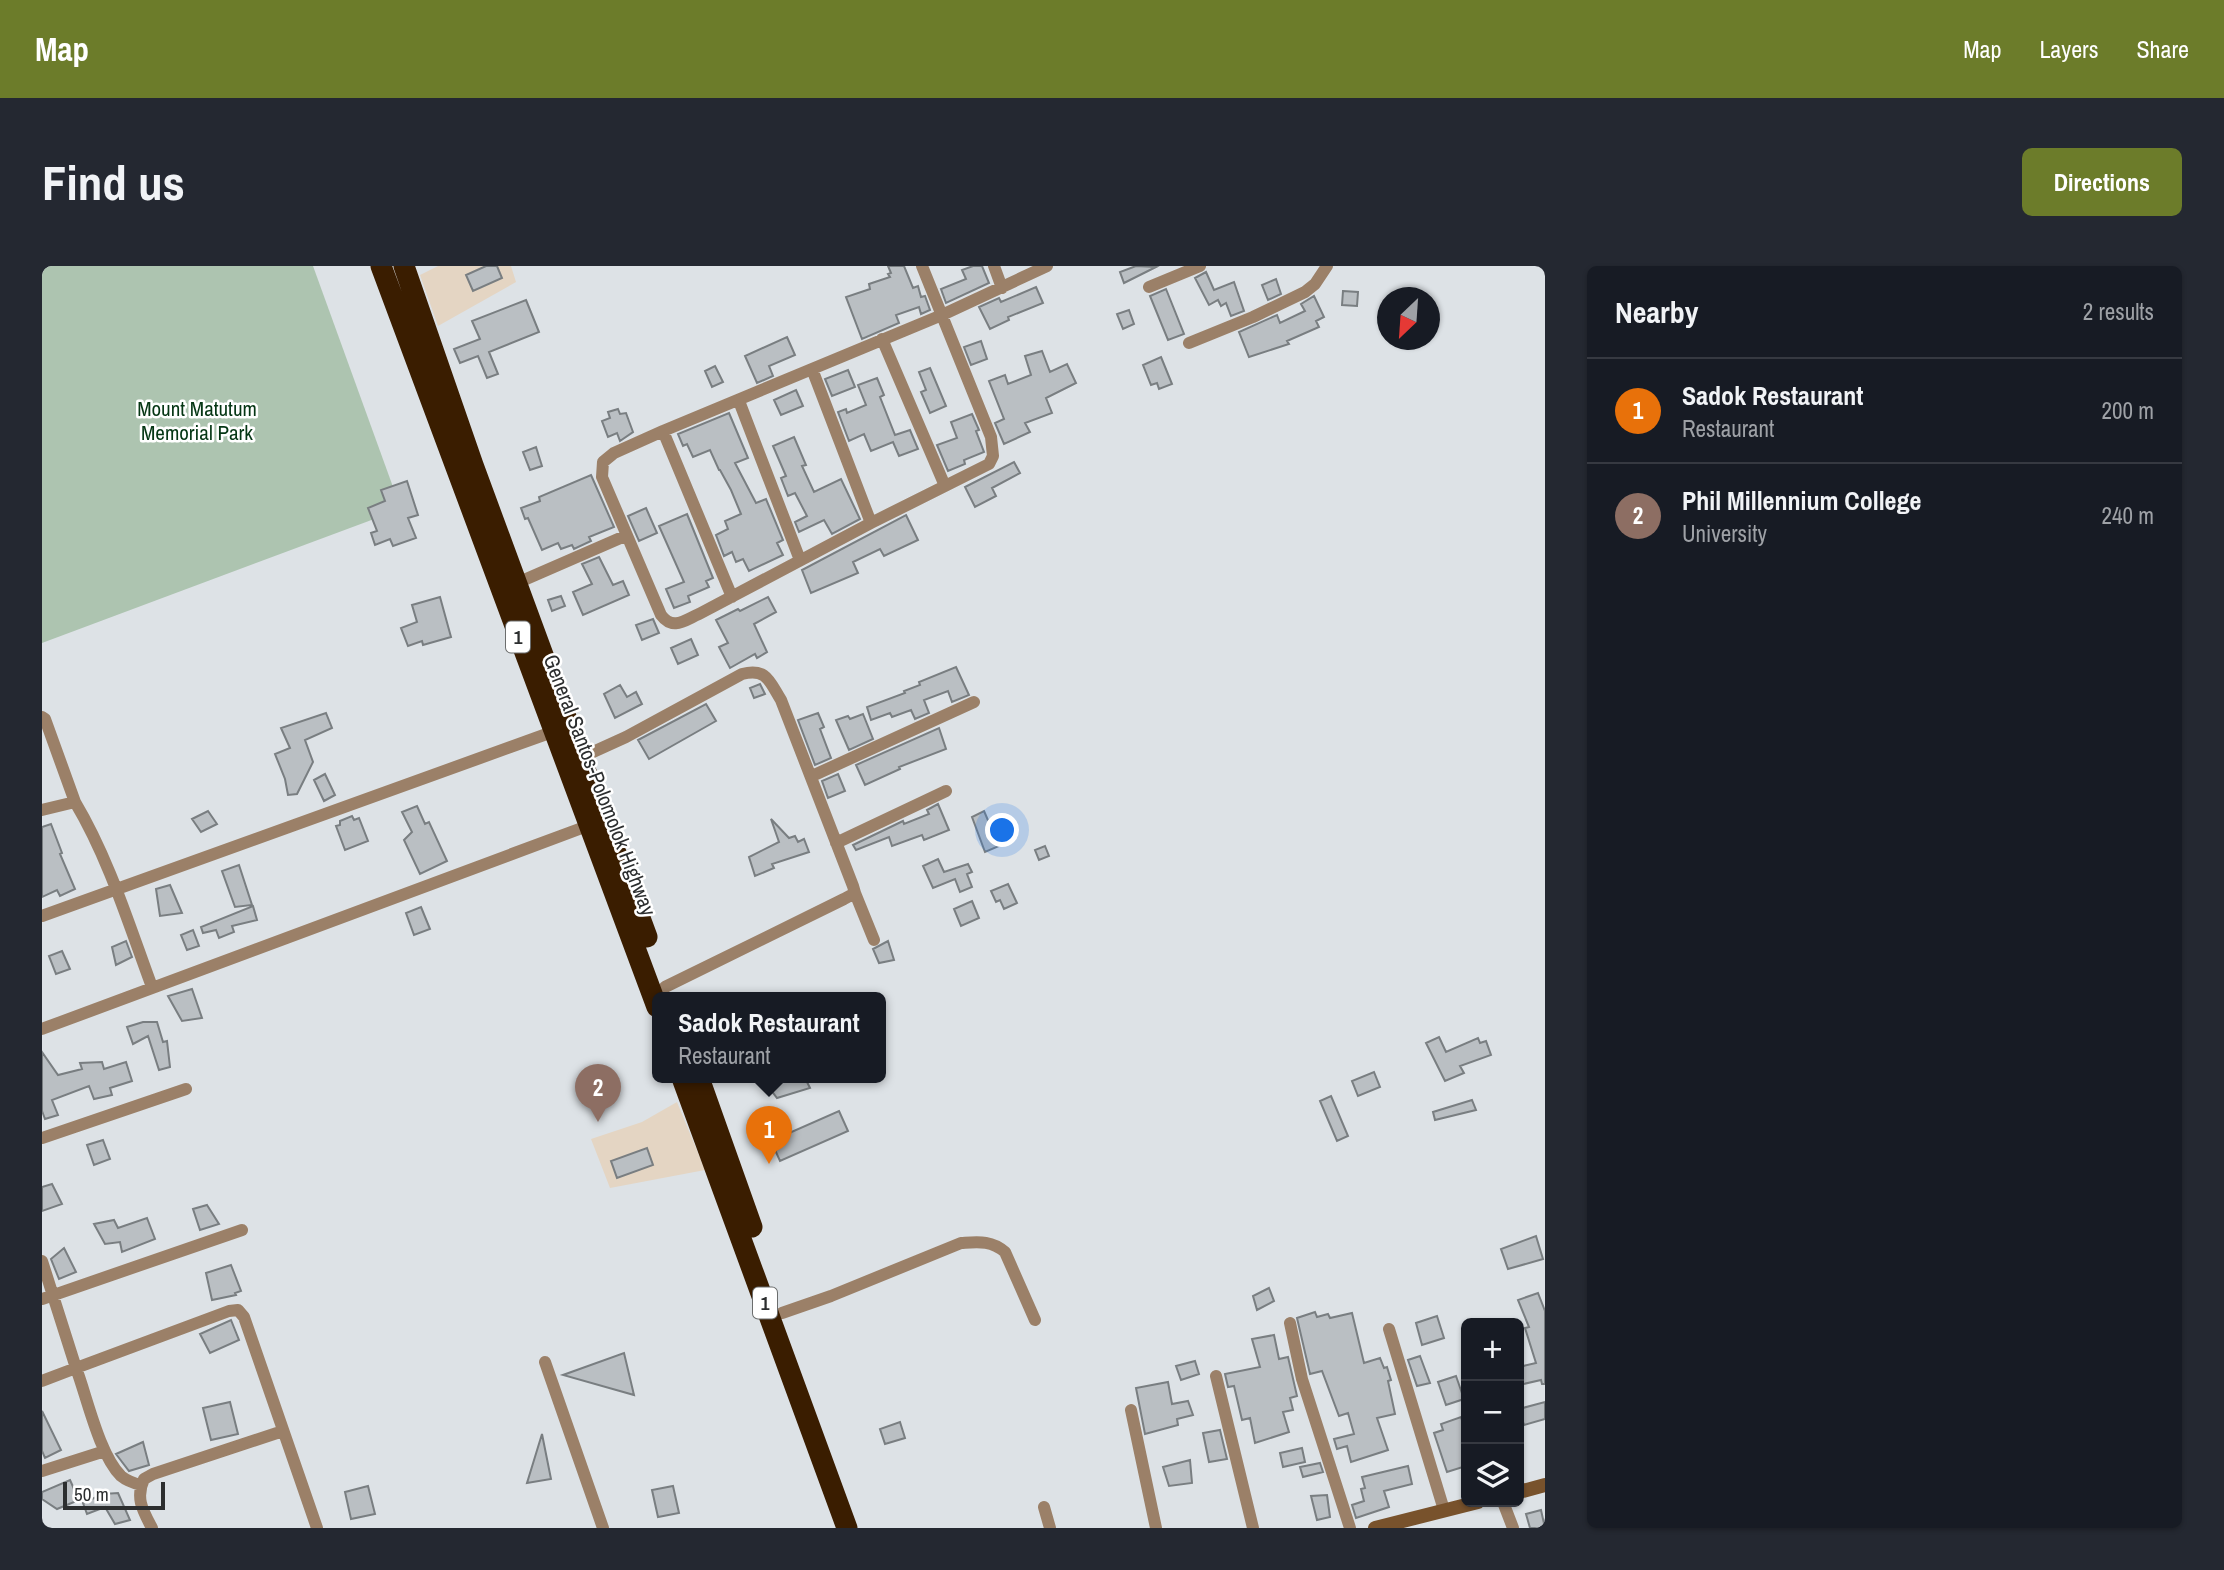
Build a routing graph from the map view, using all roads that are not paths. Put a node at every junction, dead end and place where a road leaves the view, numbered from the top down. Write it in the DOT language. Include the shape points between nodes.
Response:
graph roads {
  1 [pos="381,266"];
  2 [pos="922,266"];
  3 [pos="994,266"];
  4 [pos="1047,266"];
  5 [pos="1200,266"];
  6 [pos="1327,266"];
  7 [pos="406,267"];
  8 [pos="1149,287"];
  9 [pos="1002,288"];
  10 [pos="942,315"];
  11 [pos="883,338"];
  12 [pos="1189,343"];
  13 [pos="812,369"];
  14 [pos="739,401"];
  15 [pos="663,431"];
  16 [pos="945,486"];
  17 [pos="871,523"];
  18 [pos="625,536"];
  19 [pos="800,560"];
  20 [pos="517,583"];
  21 [pos="732,597"];
  22 [pos="974,702"];
  23 [pos="42,717"];
  24 [pos="555,730"];
  25 [pos="582,757"];
  26 [pos="812,776"];
  27 [pos="946,790"];
  28 [pos="75,802"];
  29 [pos="42,810"];
  30 [pos="590,825"];
  31 [pos="836,843"];
  32 [pos="116,890"];
  33 [pos="855,893"];
  34 [pos="42,916"];
  35 [pos="874,940"];
  36 [pos="152,987"];
  37 [pos="667,992"];
  38 [pos="652,993"];
  39 [pos="42,1029"];
  40 [pos="684,1083"];
  41 [pos="701,1083"];
  42 [pos="186,1089"];
  43 [pos="42,1138"];
  44 [pos="242,1230"];
  45 [pos="42,1261"];
  46 [pos="47,1297"];
  47 [pos="782,1313"];
  48 [pos="1035,1320"];
  49 [pos="1290,1323"];
  50 [pos="1389,1329"];
  51 [pos="545,1362"];
  52 [pos="76,1368"];
  53 [pos="1216,1376"];
  54 [pos="42,1381"];
  55 [pos="1131,1410"];
  56 [pos="283,1430"];
  57 [pos="105,1451"];
  58 [pos="42,1471"];
  59 [pos="141,1485"];
  60 [pos="1545,1485"];
  61 [pos="1524,1491"];
  62 [pos="1461,1506"];
  63 [pos="1044,1507"];
  64 [pos="1505,1507"];
  65 [pos="1444,1510"];
  66 [pos="151,1528"];
  67 [pos="317,1528"];
  68 [pos="603,1528"];
  69 [pos="847,1528"];
  70 [pos="861,1528"];
  71 [pos="1050,1528"];
  72 [pos="1156,1528"];
  73 [pos="1253,1528"];
  74 [pos="1350,1528"];
  75 [pos="1375,1528"];
  76 [pos="1513,1528"];
  1 -- 24 [label="highway, General Santos-Polomolok Highway / 1"];
  2 -- 10 [label="street"];
  3 -- 9 [label="street"];
  4 -- 9 [label="street"];
  5 -- 8 [label="street"];
  6 -- 12 [label="street" via="1305,292"];
  7 -- 20 [label="highway, 1"];
  9 -- 10 [label="street"];
  10 -- 11 [label="street"];
  10 -- 16 [label="street" via="993,447 989,464"];
  11 -- 13 [label="street"];
  11 -- 16 [label="street"];
  13 -- 14 [label="street"];
  13 -- 17 [label="street"];
  14 -- 15 [label="street"];
  14 -- 19 [label="street"];
  15 -- 18 [label="street" via="603,462 602,477"];
  15 -- 21 [label="street"];
  16 -- 17 [label="street"];
  17 -- 19 [label="street"];
  18 -- 20 [label="street"];
  18 -- 21 [label="street" via="668,623 680,622"];
  19 -- 21 [label="street"];
  20 -- 25 [label="highway, 1"];
  22 -- 26 [label="street"];
  23 -- 28 [label="street"];
  24 -- 30 [label="highway, General Santos-Polomolok Highway / 1"];
  24 -- 32 [label="street"];
  25 -- 26 [label="street" via="742,674 757,671 767,677 781,700"];
  25 -- 37 [label="highway, 1"];
  26 -- 31 [label="street"];
  27 -- 31 [label="street"];
  28 -- 29 [label="street"];
  28 -- 32 [label="street"];
  30 -- 36 [label="street"];
  30 -- 38 [label="highway, General Santos-Polomolok Highway / 1"];
  31 -- 33 [label="street"];
  32 -- 34 [label="street"];
  32 -- 36 [label="street"];
  33 -- 35 [label="street"];
  33 -- 37 [label="street"];
  36 -- 39 [label="street"];
  40 -- 69 [label="highway, 1"];
  41 -- 47 [label="highway, 1"];
  42 -- 43 [label="street"];
  44 -- 46 [label="street"];
  45 -- 46 [label="street"];
  46 -- 52 [label="street"];
  47 -- 48 [label="street" via="961,1243 981,1241 996,1244 1005,1252"];
  47 -- 70 [label="highway, 1"];
  49 -- 74 [label="street" via="1303,1380"];
  50 -- 65 [label="street"];
  51 -- 68 [label="street"];
  52 -- 54 [label="street"];
  52 -- 56 [label="street" via="238,1310"];
  52 -- 57 [label="street"];
  53 -- 73 [label="street"];
  55 -- 72 [label="street"];
  56 -- 59 [label="street" via="153,1474"];
  56 -- 67 [label="street"];
  57 -- 58 [label="street"];
  57 -- 59 [label="street" via="120,1475"];
  59 -- 66 [label="street" via="140,1505"];
  60 -- 61 [label="street"];
  62 -- 65 [label="street"];
  63 -- 71 [label="street"];
  64 -- 76 [label="street"];
  65 -- 75 [label="street"];
}
